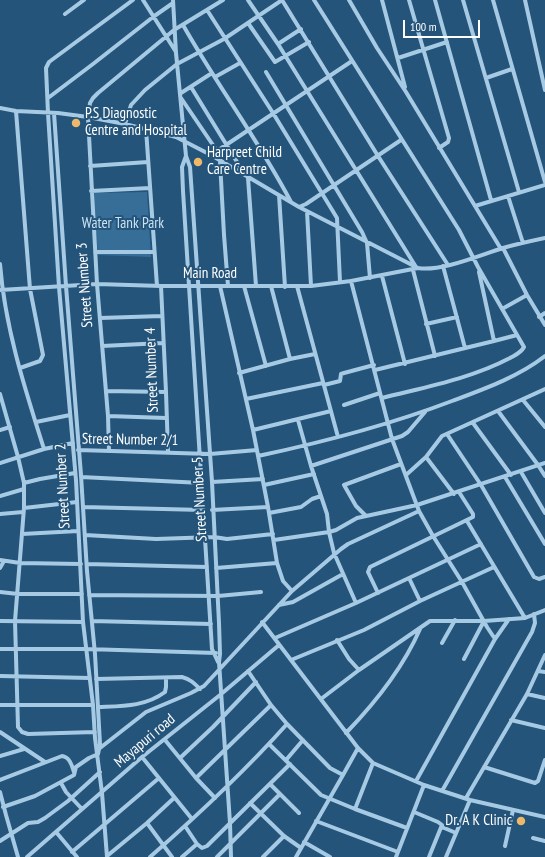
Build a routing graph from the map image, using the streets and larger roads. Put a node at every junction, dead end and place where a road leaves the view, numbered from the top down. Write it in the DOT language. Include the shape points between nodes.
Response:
graph roads {
  1 [pos="84,0"];
  2 [pos="133,0"];
  3 [pos="143,0"];
  4 [pos="223,0"];
  5 [pos="248,0"];
  6 [pos="314,0"];
  7 [pos="349,0"];
  8 [pos="382,0"];
  9 [pos="409,0"];
  10 [pos="435,0"];
  11 [pos="464,0"];
  12 [pos="493,0"];
  13 [pos="525,0"];
  14 [pos="284,1"];
  15 [pos="173,2"];
  16 [pos="207,10"];
  17 [pos="65,14"];
  18 [pos="153,16"];
  19 [pos="259,16"];
  20 [pos="248,23"];
  21 [pos="183,25"];
  22 [pos="301,29"];
  23 [pos="174,30"];
  24 [pos="166,37"];
  25 [pos="224,38"];
  26 [pos="309,42"];
  27 [pos="447,42"];
  28 [pos="278,44"];
  29 [pos="423,50"];
  30 [pos="176,53"];
  31 [pos="199,53"];
  32 [pos="286,56"];
  33 [pos="398,58"];
  34 [pos="352,61"];
  35 [pos="240,63"];
  36 [pos="178,64"];
  37 [pos="512,69"];
  38 [pos="266,72"];
  39 [pos="213,75"];
  40 [pos="329,76"];
  41 [pos="486,78"];
  42 [pos="191,87"];
  43 [pos="308,90"];
  44 [pos="545,90"];
  45 [pos="406,92"];
  46 [pos="181,96"];
  47 [pos="48,98"];
  48 [pos="286,105"];
  49 [pos="0,108"];
  50 [pos="16,111"];
  51 [pos="48,113"];
  52 [pos="54,113"];
  53 [pos="273,113"];
  54 [pos="88,117"];
  55 [pos="124,124"];
  56 [pos="146,129"];
  57 [pos="248,130"];
  58 [pos="401,140"];
  59 [pos="185,141"];
  60 [pos="227,144"];
  61 [pos="439,148"];
  62 [pos="217,151"];
  63 [pos="211,155"];
  64 [pos="186,156"];
  65 [pos="378,156"];
  66 [pos="220,161"];
  67 [pos="148,162"];
  68 [pos="90,166"];
  69 [pos="356,171"];
  70 [pos="247,177"];
  71 [pos="545,183"];
  72 [pos="335,185"];
  73 [pos="150,188"];
  74 [pos="91,190"];
  75 [pos="519,192"];
  76 [pos="322,193"];
  77 [pos="279,195"];
  78 [pos="508,196"];
  79 [pos="491,200"];
  80 [pos="291,203"];
  81 [pos="306,204"];
  82 [pos="475,206"];
  83 [pos="299,207"];
  84 [pos="307,211"];
  85 [pos="337,227"];
  86 [pos="545,238"];
  87 [pos="367,243"];
  88 [pos="524,243"];
  89 [pos="502,248"];
  90 [pos="95,252"];
  91 [pos="154,252"];
  92 [pos="474,257"];
  93 [pos="0,264"];
  94 [pos="446,265"];
  95 [pos="478,267"];
  96 [pos="416,269"];
  97 [pos="382,276"];
  98 [pos="370,278"];
  99 [pos="351,281"];
  100 [pos="340,282"];
  101 [pos="97,284"];
  102 [pos="66,286"];
  103 [pos="159,286"];
  104 [pos="190,286"];
  105 [pos="198,286"];
  106 [pos="220,286"];
  107 [pos="228,286"];
  108 [pos="244,286"];
  109 [pos="256,286"];
  110 [pos="271,286"];
  111 [pos="297,286"];
  112 [pos="311,286"];
  113 [pos="59,287"];
  114 [pos="285,287"];
  115 [pos="30,289"];
  116 [pos="1,290"];
  117 [pos="527,295"];
  118 [pos="502,309"];
  119 [pos="545,313"];
  120 [pos="162,316"];
  121 [pos="457,317"];
  122 [pos="539,317"];
  123 [pos="100,318"];
  124 [pos="426,324"];
  125 [pos="545,325"];
  126 [pos="517,335"];
  127 [pos="494,341"];
  128 [pos="164,343"];
  129 [pos="102,346"];
  130 [pos="465,348"];
  131 [pos="316,354"];
  132 [pos="435,356"];
  133 [pos="545,356"];
  134 [pos="290,359"];
  135 [pos="405,364"];
  136 [pos="266,366"];
  137 [pos="20,368"];
  138 [pos="374,368"];
  139 [pos="240,373"];
  140 [pos="324,384"];
  141 [pos="545,389"];
  142 [pos="106,392"];
  143 [pos="166,392"];
  144 [pos="380,393"];
  145 [pos="0,394"];
  146 [pos="382,398"];
  147 [pos="246,399"];
  148 [pos="523,400"];
  149 [pos="344,405"];
  150 [pos="331,411"];
  151 [pos="426,411"];
  152 [pos="498,411"];
  153 [pos="70,415"];
  154 [pos="108,416"];
  155 [pos="166,418"];
  156 [pos="298,420"];
  157 [pos="36,422"];
  158 [pos="388,423"];
  159 [pos="473,423"];
  160 [pos="10,427"];
  161 [pos="545,427"];
  162 [pos="0,430"];
  163 [pos="253,430"];
  164 [pos="447,434"];
  165 [pos="338,437"];
  166 [pos="392,439"];
  167 [pos="73,443"];
  168 [pos="305,446"];
  169 [pos="44,449"];
  170 [pos="79,450"];
  171 [pos="109,450"];
  172 [pos="257,450"];
  173 [pos="74,451"];
  174 [pos="168,452"];
  175 [pos="200,453"];
  176 [pos="210,454"];
  177 [pos="258,456"];
  178 [pos="18,457"];
  179 [pos="426,457"];
  180 [pos="0,463"];
  181 [pos="545,463"];
  182 [pos="401,464"];
  183 [pos="538,465"];
  184 [pos="311,466"];
  185 [pos="521,472"];
  186 [pos="75,473"];
  187 [pos="314,474"];
  188 [pos="406,475"];
  189 [pos="511,475"];
  190 [pos="545,476"];
  191 [pos="505,477"];
  192 [pos="81,478"];
  193 [pos="263,479"];
  194 [pos="212,482"];
  195 [pos="24,483"];
  196 [pos="202,483"];
  197 [pos="264,485"];
  198 [pos="481,485"];
  199 [pos="24,489"];
  200 [pos="459,492"];
  201 [pos="454,494"];
  202 [pos="0,496"];
  203 [pos="321,496"];
  204 [pos="77,502"];
  205 [pos="418,505"];
  206 [pos="83,507"];
  207 [pos="268,507"];
  208 [pos="24,510"];
  209 [pos="203,510"];
  210 [pos="212,510"];
  211 [pos="419,511"];
  212 [pos="269,513"];
  213 [pos="545,513"];
  214 [pos="0,514"];
  215 [pos="366,516"];
  216 [pos="467,521"];
  217 [pos="78,531"];
  218 [pos="329,532"];
  219 [pos="22,534"];
  220 [pos="273,534"];
  221 [pos="85,535"];
  222 [pos="433,536"];
  223 [pos="214,537"];
  224 [pos="205,538"];
  225 [pos="274,540"];
  226 [pos="481,544"];
  227 [pos="545,544"];
  228 [pos="334,553"];
  229 [pos="448,559"];
  230 [pos="2,560"];
  231 [pos="20,563"];
  232 [pos="277,563"];
  233 [pos="81,564"];
  234 [pos="87,564"];
  235 [pos="207,567"];
  236 [pos="494,567"];
  237 [pos="0,568"];
  238 [pos="216,568"];
  239 [pos="343,574"];
  240 [pos="545,577"];
  241 [pos="408,578"];
  242 [pos="462,582"];
  243 [pos="292,591"];
  244 [pos="0,592"];
  245 [pos="260,592"];
  246 [pos="378,593"];
  247 [pos="18,594"];
  248 [pos="82,594"];
  249 [pos="89,595"];
  250 [pos="209,595"];
  251 [pos="218,596"];
  252 [pos="420,601"];
  253 [pos="356,604"];
  254 [pos="278,605"];
  255 [pos="545,610"];
  256 [pos="534,614"];
  257 [pos="525,618"];
  258 [pos="509,619"];
  259 [pos="0,620"];
  260 [pos="455,620"];
  261 [pos="15,621"];
  262 [pos="92,621"];
  263 [pos="484,621"];
  264 [pos="83,622"];
  265 [pos="262,622"];
  266 [pos="211,624"];
  267 [pos="420,628"];
  268 [pos="275,638"];
  269 [pos="337,640"];
  270 [pos="495,640"];
  271 [pos="442,644"];
  272 [pos="279,645"];
  273 [pos="0,649"];
  274 [pos="86,649"];
  275 [pos="95,649"];
  276 [pos="16,650"];
  277 [pos="213,653"];
  278 [pos="220,654"];
  279 [pos="545,655"];
  280 [pos="464,659"];
  281 [pos="291,660"];
  282 [pos="219,662"];
  283 [pos="219,670"];
  284 [pos="359,670"];
  285 [pos="248,671"];
  286 [pos="538,671"];
  287 [pos="545,672"];
  288 [pos="0,676"];
  289 [pos="16,677"];
  290 [pos="90,678"];
  291 [pos="166,678"];
  292 [pos="96,679"];
  293 [pos="256,682"];
  294 [pos="200,689"];
  295 [pos="527,694"];
  296 [pos="220,695"];
  297 [pos="545,698"];
  298 [pos="321,699"];
  299 [pos="0,705"];
  300 [pos="17,705"];
  301 [pos="271,705"];
  302 [pos="96,706"];
  303 [pos="222,717"];
  304 [pos="511,720"];
  305 [pos="287,724"];
  306 [pos="545,728"];
  307 [pos="0,732"];
  308 [pos="95,732"];
  309 [pos="346,733"];
  310 [pos="165,740"];
  311 [pos="303,740"];
  312 [pos="269,744"];
  313 [pos="100,748"];
  314 [pos="358,748"];
  315 [pos="24,749"];
  316 [pos="224,750"];
  317 [pos="98,754"];
  318 [pos="0,756"];
  319 [pos="142,757"];
  320 [pos="180,758"];
  321 [pos="286,760"];
  322 [pos="545,760"];
  323 [pos="45,762"];
  324 [pos="373,763"];
  325 [pos="290,764"];
  326 [pos="484,767"];
  327 [pos="75,772"];
  328 [pos="100,772"];
  329 [pos="343,775"];
  330 [pos="159,778"];
  331 [pos="196,778"];
  332 [pos="0,780"];
  333 [pos="416,781"];
  334 [pos="61,783"];
  335 [pos="270,784"];
  336 [pos="424,785"];
  337 [pos="227,786"];
  338 [pos="442,791"];
  339 [pos="0,792"];
  340 [pos="102,792"];
  341 [pos="280,794"];
  342 [pos="72,798"];
  343 [pos="174,798"];
  344 [pos="215,798"];
  345 [pos="329,799"];
  346 [pos="468,799"];
  347 [pos="250,803"];
  348 [pos="3,807"];
  349 [pos="82,809"];
  350 [pos="355,809"];
  351 [pos="513,810"];
  352 [pos="414,812"];
  353 [pos="299,813"];
  354 [pos="261,814"];
  355 [pos="6,815"];
  356 [pos="0,816"];
  357 [pos="545,817"];
  358 [pos="192,819"];
  359 [pos="316,821"];
  360 [pos="146,823"];
  361 [pos="230,823"];
  362 [pos="105,825"];
  363 [pos="185,826"];
  364 [pos="442,827"];
  365 [pos="407,828"];
  366 [pos="56,832"];
  367 [pos="456,833"];
  368 [pos="12,834"];
  369 [pos="284,836"];
  370 [pos="533,838"];
  371 [pos="0,841"];
  372 [pos="545,841"];
  373 [pos="304,842"];
  374 [pos="197,844"];
  375 [pos="231,844"];
  376 [pos="164,845"];
  377 [pos="505,846"];
  378 [pos="301,848"];
  379 [pos="72,852"];
  380 [pos="397,855"];
  381 [pos="107,856"];
  382 [pos="18,857"];
  383 [pos="28,857"];
  384 [pos="77,857"];
  385 [pos="150,857"];
  386 [pos="172,857"];
  387 [pos="182,857"];
  388 [pos="217,857"];
  389 [pos="231,857"];
  390 [pos="264,857"];
  391 [pos="296,857"];
  392 [pos="330,857"];
  393 [pos="429,857"];
  394 [pos="446,857"];
  1 -- 17 [label="street"];
  2 -- 47 [label="street, Street Number 2" via="49,62 46,68"];
  3 -- 18 [label="street"];
  4 -- 16 [label="street, Street Number 3"];
  5 -- 19 [label="street"];
  6 -- 34 [label="street"];
  7 -- 45 [label="street"];
  8 -- 33 [label="street"];
  9 -- 29 [label="street"];
  10 -- 27 [label="street"];
  11 -- 41 [label="street"];
  12 -- 37 [label="street"];
  13 -- 44 [label="street"];
  14 -- 19 [label="street"];
  14 -- 22 [label="street"];
  15 -- 18 [label="street"];
  15 -- 23 [label="street, Street Number 5"];
  16 -- 21 [label="street, Street Number 3"];
  16 -- 25 [label="street"];
  18 -- 24 [label="street"];
  18 -- 47 [label="street"];
  19 -- 20 [label="street"];
  19 -- 28 [label="street"];
  20 -- 25 [label="street"];
  20 -- 32 [label="street" via="273,61 277,62"];
  21 -- 23 [label="street, Street Number 3"];
  21 -- 31 [label="street"];
  22 -- 26 [label="street"];
  22 -- 28 [label="street"];
  23 -- 24 [label="street, Street Number 3"];
  23 -- 30 [label="street, Street Number 5"];
  24 -- 30 [label="street"];
  24 -- 54 [label="street, Street Number 3" via="93,98"];
  25 -- 31 [label="street"];
  25 -- 35 [label="street"];
  26 -- 32 [label="street"];
  26 -- 40 [label="street"];
  27 -- 29 [label="street"];
  27 -- 79 [label="street"];
  28 -- 32 [label="street"];
  29 -- 33 [label="street"];
  29 -- 61 [label="street" via="449,138 448,142"];
  30 -- 36 [label="street, Street Number 5"];
  31 -- 36 [label="street"];
  31 -- 39 [label="street"];
  32 -- 43 [label="street"];
  33 -- 45 [label="street"];
  34 -- 40 [label="street"];
  34 -- 58 [label="street"];
  35 -- 39 [label="street"];
  35 -- 53 [label="street"];
  36 -- 46 [label="street, Street Number 5"];
  36 -- 55 [label="street" via="135,99"];
  37 -- 41 [label="street"];
  37 -- 71 [label="street"];
  38 -- 48 [label="street"];
  39 -- 42 [label="street"];
  39 -- 57 [label="street"];
  40 -- 43 [label="street"];
  40 -- 65 [label="street"];
  41 -- 75 [label="street"];
  42 -- 46 [label="street"];
  42 -- 60 [label="street"];
  43 -- 48 [label="street"];
  43 -- 69 [label="street"];
  45 -- 61 [label="street"];
  46 -- 59 [label="street, Street Number 5"];
  46 -- 62 [label="street"];
  47 -- 51 [label="street, Street Number 2"];
  48 -- 53 [label="street"];
  48 -- 72 [label="street"];
  49 -- 50 [label="street"];
  50 -- 51 [label="street"];
  50 -- 115 [label="street"];
  51 -- 52 [label="street"];
  51 -- 113 [label="street, Street Number 2"];
  52 -- 54 [label="street"];
  52 -- 102 [label="street"];
  53 -- 57 [label="street"];
  53 -- 76 [label="street"];
  54 -- 55 [label="street"];
  54 -- 68 [label="street, Street Number 3"];
  55 -- 56 [label="street"];
  56 -- 59 [label="street"];
  56 -- 67 [label="street, Street Number 4"];
  57 -- 60 [label="street"];
  57 -- 80 [label="street"];
  58 -- 65 [label="street"];
  58 -- 92 [label="street"];
  59 -- 63 [label="street"];
  59 -- 64 [label="street, Street Number 5"];
  60 -- 62 [label="street"];
  60 -- 70 [label="street"];
  61 -- 82 [label="street"];
  62 -- 63 [label="street"];
  63 -- 66 [label="street"];
  64 -- 104 [label="street" via="182,167"];
  64 -- 105 [label="street, Street Number 5" via="190,167"];
  65 -- 69 [label="street"];
  65 -- 94 [label="street"];
  66 -- 70 [label="street"];
  66 -- 107 [label="street"];
  67 -- 68 [label="street"];
  67 -- 73 [label="street, Street Number 4"];
  68 -- 74 [label="street, Street Number 3"];
  69 -- 72 [label="street"];
  69 -- 96 [label="street"];
  70 -- 77 [label="street"];
  70 -- 109 [label="street"];
  71 -- 75 [label="street"];
  72 -- 76 [label="street"];
  72 -- 87 [label="street"];
  73 -- 74 [label="street"];
  73 -- 91 [label="street, Street Number 4"];
  74 -- 90 [label="street, Street Number 3"];
  75 -- 78 [label="street"];
  76 -- 81 [label="street"];
  76 -- 85 [label="street" via="337,218"];
  77 -- 80 [label="street"];
  77 -- 114 [label="street"];
  78 -- 79 [label="street"];
  78 -- 88 [label="street"];
  79 -- 82 [label="street"];
  80 -- 83 [label="street"];
  81 -- 83 [label="street"];
  81 -- 84 [label="street"];
  82 -- 89 [label="street"];
  83 -- 84 [label="street"];
  84 -- 85 [label="street"];
  84 -- 112 [label="street"];
  85 -- 87 [label="street"];
  85 -- 100 [label="street"];
  86 -- 88 [label="street, Main Road"];
  87 -- 96 [label="street"];
  87 -- 98 [label="street"];
  88 -- 89 [label="street, Main Road"];
  89 -- 92 [label="street, Main Road"];
  89 -- 117 [label="street"];
  90 -- 91 [label="street"];
  90 -- 101 [label="street, Street Number 3"];
  91 -- 103 [label="street, Street Number 4"];
  92 -- 94 [label="street, Main Road"];
  92 -- 95 [label="street"];
  93 -- 116 [label="street"];
  94 -- 96 [label="street, Main Road"];
  94 -- 121 [label="street"];
  95 -- 118 [label="street"];
  95 -- 127 [label="street"];
  96 -- 97 [label="street, Main Road"];
  96 -- 124 [label="street"];
  97 -- 98 [label="street, Main Road"];
  97 -- 135 [label="street"];
  98 -- 99 [label="street, Main Road"];
  99 -- 100 [label="street, Main Road"];
  99 -- 138 [label="street"];
  100 -- 112 [label="street, Main Road"];
  101 -- 102 [label="street, Main Road"];
  101 -- 103 [label="street, Main Road"];
  101 -- 123 [label="street, Street Number 3"];
  102 -- 113 [label="street, Main Road"];
  102 -- 170 [label="street"];
  103 -- 104 [label="street, Main Road"];
  103 -- 120 [label="street, Street Number 4"];
  104 -- 105 [label="street, Main Road"];
  104 -- 175 [label="street"];
  105 -- 106 [label="street, Main Road"];
  105 -- 176 [label="street, Street Number 5"];
  106 -- 107 [label="street, Main Road"];
  106 -- 139 [label="street"];
  107 -- 108 [label="street, Main Road"];
  108 -- 109 [label="street, Main Road"];
  108 -- 136 [label="street"];
  109 -- 110 [label="street, Main Road"];
  110 -- 114 [label="street, Main Road"];
  110 -- 134 [label="street"];
  111 -- 112 [label="street, Main Road"];
  111 -- 114 [label="street, Main Road"];
  111 -- 131 [label="street"];
  113 -- 115 [label="street, Main Road"];
  113 -- 153 [label="street, Street Number 2"];
  115 -- 116 [label="street, Main Road"];
  115 -- 137 [label="street" via="43,356 40,361"];
  116 -- 137 [label="street"];
  117 -- 118 [label="street"];
  117 -- 122 [label="street"];
  118 -- 126 [label="street"];
  119 -- 122 [label="street"];
  120 -- 123 [label="street"];
  120 -- 128 [label="street, Street Number 4"];
  121 -- 124 [label="street"];
  121 -- 130 [label="street"];
  122 -- 125 [label="street"];
  123 -- 129 [label="street, Street Number 3"];
  124 -- 132 [label="street"];
  126 -- 127 [label="street"];
  126 -- 146 [label="street" via="524,349 501,362 472,374"];
  127 -- 130 [label="street"];
  128 -- 129 [label="street"];
  128 -- 143 [label="street, Street Number 4"];
  129 -- 142 [label="street, Street Number 3"];
  130 -- 132 [label="street"];
  131 -- 134 [label="street"];
  131 -- 140 [label="street"];
  132 -- 135 [label="street"];
  133 -- 151 [label="street" via="482,390"];
  134 -- 136 [label="street"];
  135 -- 138 [label="street"];
  136 -- 139 [label="street"];
  137 -- 157 [label="street"];
  138 -- 140 [label="street" via="344,373 341,374 340,381"];
  138 -- 144 [label="street"];
  139 -- 147 [label="street"];
  140 -- 147 [label="street"];
  140 -- 150 [label="street"];
  141 -- 148 [label="street"];
  142 -- 143 [label="street"];
  142 -- 154 [label="street, Street Number 3"];
  143 -- 155 [label="street, Street Number 4"];
  144 -- 146 [label="street"];
  144 -- 149 [label="street"];
  145 -- 160 [label="street"];
  146 -- 158 [label="street"];
  147 -- 163 [label="street"];
  148 -- 152 [label="street"];
  148 -- 161 [label="street"];
  150 -- 156 [label="street"];
  150 -- 165 [label="street"];
  151 -- 158 [label="street"];
  151 -- 166 [label="street" via="408,432"];
  152 -- 159 [label="street"];
  152 -- 183 [label="street"];
  153 -- 157 [label="street"];
  153 -- 167 [label="street, Street Number 2"];
  154 -- 155 [label="street"];
  154 -- 171 [label="street, Street Number 3"];
  155 -- 174 [label="street, Street Number 4"];
  156 -- 163 [label="street"];
  156 -- 168 [label="street"];
  157 -- 169 [label="street"];
  158 -- 165 [label="street"];
  158 -- 166 [label="street"];
  159 -- 164 [label="street"];
  159 -- 189 [label="street"];
  160 -- 162 [label="street"];
  160 -- 178 [label="street"];
  163 -- 172 [label="street"];
  164 -- 179 [label="street" via="439,439"];
  164 -- 198 [label="street"];
  165 -- 168 [label="street"];
  166 -- 182 [label="street"];
  166 -- 184 [label="street"];
  167 -- 169 [label="street"];
  167 -- 173 [label="street, Street Number 2"];
  168 -- 177 [label="street"];
  168 -- 184 [label="street"];
  169 -- 178 [label="street"];
  170 -- 171 [label="street, Street Number 2/1"];
  170 -- 173 [label="street, Street Number 2/1"];
  170 -- 192 [label="street"];
  171 -- 174 [label="street, Street Number 2/1"];
  172 -- 176 [label="street, Street Number 2/1"];
  172 -- 177 [label="street"];
  173 -- 186 [label="street, Street Number 2"];
  174 -- 175 [label="street, Street Number 2/1"];
  175 -- 176 [label="street, Street Number 2/1"];
  175 -- 196 [label="street"];
  176 -- 194 [label="street, Street Number 5"];
  177 -- 193 [label="street"];
  178 -- 180 [label="street"];
  178 -- 195 [label="street"];
  179 -- 188 [label="street"];
  179 -- 201 [label="street"];
  181 -- 183 [label="street"];
  182 -- 188 [label="street"];
  182 -- 215 [label="street" via="344,485 356,506"];
  183 -- 185 [label="street"];
  183 -- 190 [label="street"];
  184 -- 187 [label="street"];
  185 -- 189 [label="street"];
  185 -- 213 [label="street"];
  186 -- 195 [label="street"];
  186 -- 204 [label="street, Street Number 2"];
  187 -- 197 [label="street"];
  187 -- 203 [label="street"];
  188 -- 205 [label="street"];
  189 -- 191 [label="street"];
  191 -- 198 [label="street"];
  191 -- 227 [label="street"];
  192 -- 196 [label="street"];
  192 -- 206 [label="street"];
  193 -- 194 [label="street"];
  193 -- 197 [label="street"];
  194 -- 210 [label="street, Street Number 5"];
  195 -- 199 [label="street"];
  196 -- 209 [label="street"];
  197 -- 207 [label="street"];
  198 -- 200 [label="street"];
  198 -- 240 [label="street" via="534,577"];
  199 -- 202 [label="street"];
  199 -- 208 [label="street"];
  200 -- 201 [label="street"];
  200 -- 216 [label="street" via="474,515"];
  201 -- 205 [label="street"];
  203 -- 212 [label="street" via="301,507"];
  203 -- 218 [label="street"];
  204 -- 208 [label="street"];
  204 -- 217 [label="street, Street Number 2"];
  205 -- 211 [label="street"];
  205 -- 215 [label="street"];
  206 -- 209 [label="street"];
  206 -- 221 [label="street"];
  207 -- 210 [label="street"];
  207 -- 212 [label="street"];
  208 -- 214 [label="street"];
  208 -- 219 [label="street"];
  209 -- 224 [label="street"];
  210 -- 223 [label="street, Street Number 5"];
  211 -- 222 [label="street"];
  211 -- 228 [label="street"];
  212 -- 220 [label="street"];
  215 -- 218 [label="street"];
  216 -- 222 [label="street"];
  216 -- 226 [label="street"];
  217 -- 219 [label="street"];
  217 -- 233 [label="street, Street Number 2"];
  218 -- 225 [label="street"];
  218 -- 228 [label="street"];
  219 -- 231 [label="street"];
  220 -- 223 [label="street" via="227,539"];
  220 -- 225 [label="street"];
  221 -- 224 [label="street" via="156,539"];
  221 -- 234 [label="street"];
  222 -- 229 [label="street"];
  222 -- 246 [label="street" via="368,569"];
  223 -- 224 [label="street"];
  223 -- 238 [label="street, Street Number 5"];
  224 -- 235 [label="street"];
  225 -- 232 [label="street"];
  226 -- 229 [label="street"];
  226 -- 236 [label="street"];
  228 -- 239 [label="street"];
  228 -- 243 [label="street"];
  229 -- 241 [label="street"];
  229 -- 242 [label="street"];
  230 -- 231 [label="street"];
  230 -- 237 [label="street"];
  231 -- 233 [label="street"];
  231 -- 247 [label="street"];
  232 -- 238 [label="street"];
  232 -- 243 [label="street" via="283,581"];
  233 -- 248 [label="street, Street Number 2"];
  234 -- 235 [label="street"];
  234 -- 249 [label="street"];
  235 -- 250 [label="street"];
  236 -- 242 [label="street"];
  236 -- 257 [label="street"];
  238 -- 251 [label="street, Street Number 5"];
  239 -- 253 [label="street"];
  239 -- 254 [label="street" via="293,602"];
  241 -- 246 [label="street"];
  241 -- 252 [label="street"];
  242 -- 252 [label="street"];
  242 -- 263 [label="street"];
  243 -- 254 [label="street"];
  244 -- 247 [label="street"];
  245 -- 251 [label="street"];
  246 -- 253 [label="street"];
  247 -- 248 [label="street"];
  247 -- 261 [label="street"];
  248 -- 264 [label="street, Street Number 2"];
  249 -- 250 [label="street"];
  249 -- 262 [label="street"];
  250 -- 251 [label="street"];
  250 -- 266 [label="street"];
  251 -- 278 [label="street, Street Number 5"];
  252 -- 269 [label="street" via="364,630"];
  253 -- 268 [label="street"];
  254 -- 265 [label="street"];
  255 -- 256 [label="street"];
  256 -- 257 [label="street"];
  256 -- 338 [label="street" via="532,632"];
  257 -- 258 [label="street"];
  258 -- 263 [label="street"];
  258 -- 270 [label="street"];
  259 -- 261 [label="street"];
  260 -- 263 [label="street"];
  260 -- 267 [label="street" via="430,621"];
  260 -- 271 [label="street"];
  261 -- 264 [label="street"];
  261 -- 276 [label="street"];
  262 -- 266 [label="street"];
  262 -- 275 [label="street"];
  263 -- 270 [label="street"];
  263 -- 280 [label="street"];
  264 -- 274 [label="street, Street Number 2"];
  265 -- 268 [label="street"];
  265 -- 283 [label="street"];
  266 -- 277 [label="street"];
  267 -- 284 [label="street"];
  267 -- 309 [label="street" via="412,648 378,699"];
  268 -- 272 [label="street"];
  269 -- 281 [label="street"];
  269 -- 284 [label="street"];
  270 -- 333 [label="street"];
  272 -- 281 [label="street"];
  272 -- 285 [label="street, Mayapuri road"];
  273 -- 276 [label="street"];
  274 -- 275 [label="street"];
  274 -- 276 [label="street"];
  274 -- 290 [label="street, Street Number 2"];
  275 -- 277 [label="street"];
  275 -- 292 [label="street"];
  276 -- 289 [label="street"];
  277 -- 278 [label="street"];
  277 -- 282 [label="street"];
  278 -- 282 [label="street, Street Number 5"];
  279 -- 286 [label="street"];
  281 -- 298 [label="street"];
  282 -- 283 [label="street, Street Number 5"];
  283 -- 294 [label="street"];
  283 -- 296 [label="street, Street Number 5"];
  284 -- 298 [label="street"];
  285 -- 293 [label="street"];
  285 -- 296 [label="street, Mayapuri road"];
  286 -- 287 [label="street"];
  286 -- 295 [label="street"];
  288 -- 289 [label="street"];
  289 -- 290 [label="street"];
  289 -- 300 [label="street"];
  290 -- 302 [label="street, Street Number 2"];
  291 -- 292 [label="street"];
  291 -- 294 [label="street" via="187,678"];
  291 -- 302 [label="street" via="165,692 142,703 133,706"];
  292 -- 302 [label="street"];
  293 -- 301 [label="street"];
  293 -- 303 [label="street"];
  294 -- 313 [label="street" via="146,712"];
  295 -- 297 [label="street"];
  295 -- 304 [label="street"];
  296 -- 303 [label="street, Street Number 5"];
  296 -- 310 [label="street, Mayapuri road"];
  298 -- 309 [label="street"];
  299 -- 300 [label="street"];
  300 -- 302 [label="street"];
  300 -- 308 [label="street" via="18,727 22,732"];
  301 -- 305 [label="street"];
  301 -- 316 [label="street"];
  302 -- 308 [label="street, Street Number 2"];
  302 -- 313 [label="street"];
  303 -- 316 [label="street, Street Number 5"];
  303 -- 320 [label="street"];
  304 -- 306 [label="street"];
  304 -- 326 [label="street"];
  305 -- 311 [label="street"];
  305 -- 312 [label="street"];
  307 -- 315 [label="street"];
  308 -- 317 [label="street, Street Number 2"];
  309 -- 314 [label="street"];
  310 -- 319 [label="street, Mayapuri road"];
  310 -- 320 [label="street"];
  311 -- 321 [label="street"];
  311 -- 329 [label="street" via="330,768"];
  312 -- 321 [label="street"];
  312 -- 337 [label="street"];
  313 -- 317 [label="street"];
  314 -- 324 [label="street"];
  314 -- 329 [label="street"];
  315 -- 318 [label="street"];
  315 -- 323 [label="street"];
  316 -- 331 [label="street"];
  316 -- 337 [label="street, Street Number 5"];
  317 -- 327 [label="street" via="81,763"];
  317 -- 328 [label="street, Street Number 2"];
  319 -- 330 [label="street"];
  319 -- 340 [label="street, Mayapuri road"];
  320 -- 331 [label="street"];
  321 -- 325 [label="street"];
  322 -- 326 [label="street" via="538,781 534,783"];
  323 -- 327 [label="street" via="64,756"];
  323 -- 332 [label="street"];
  324 -- 333 [label="street"];
  324 -- 350 [label="street"];
  325 -- 335 [label="street"];
  325 -- 345 [label="street" via="321,795"];
  326 -- 346 [label="street"];
  327 -- 334 [label="street" via="71,778"];
  328 -- 340 [label="street, Street Number 2"];
  328 -- 342 [label="street"];
  329 -- 345 [label="street"];
  330 -- 343 [label="street"];
  330 -- 362 [label="street"];
  331 -- 344 [label="street"];
  333 -- 336 [label="street"];
  334 -- 342 [label="street"];
  334 -- 348 [label="street"];
  335 -- 341 [label="street"];
  335 -- 347 [label="street"];
  336 -- 338 [label="street"];
  336 -- 352 [label="street"];
  337 -- 344 [label="street"];
  337 -- 361 [label="street, Street Number 5"];
  338 -- 346 [label="street"];
  339 -- 348 [label="street"];
  340 -- 349 [label="street, Mayapuri road"];
  340 -- 362 [label="street, Street Number 2"];
  341 -- 353 [label="street"];
  341 -- 354 [label="street"];
  342 -- 349 [label="street"];
  342 -- 368 [label="street" via="40,821 28,823"];
  343 -- 358 [label="street"];
  343 -- 360 [label="street"];
  344 -- 358 [label="street"];
  345 -- 350 [label="street"];
  345 -- 359 [label="street"];
  346 -- 351 [label="street"];
  346 -- 367 [label="street"];
  347 -- 354 [label="street"];
  347 -- 361 [label="street"];
  348 -- 355 [label="street"];
  349 -- 366 [label="street, Mayapuri road"];
  350 -- 365 [label="street"];
  351 -- 357 [label="street"];
  351 -- 377 [label="street"];
  352 -- 364 [label="street" via="440,823"];
  352 -- 365 [label="street"];
  354 -- 369 [label="street"];
  354 -- 375 [label="street"];
  355 -- 356 [label="street"];
  355 -- 368 [label="street"];
  358 -- 363 [label="street"];
  359 -- 373 [label="street"];
  359 -- 380 [label="street"];
  360 -- 376 [label="street"];
  360 -- 381 [label="street"];
  361 -- 374 [label="street" via="207,846 202,848"];
  361 -- 375 [label="street, Street Number 5"];
  362 -- 379 [label="street"];
  362 -- 381 [label="street, Street Number 2"];
  363 -- 374 [label="street"];
  363 -- 376 [label="street"];
  364 -- 367 [label="street"];
  364 -- 393 [label="street"];
  365 -- 380 [label="street"];
  366 -- 379 [label="street"];
  366 -- 383 [label="street, Mayapuri road"];
  367 -- 394 [label="street"];
  368 -- 371 [label="street"];
  368 -- 382 [label="street"];
  369 -- 378 [label="street"];
  369 -- 390 [label="street"];
  370 -- 372 [label="street"];
  373 -- 378 [label="street"];
  373 -- 392 [label="street"];
  374 -- 387 [label="street"];
  375 -- 388 [label="street"];
  375 -- 389 [label="street, Street Number 5"];
  376 -- 385 [label="street"];
  376 -- 386 [label="street"];
  378 -- 391 [label="street"];
  379 -- 384 [label="street"];
}
